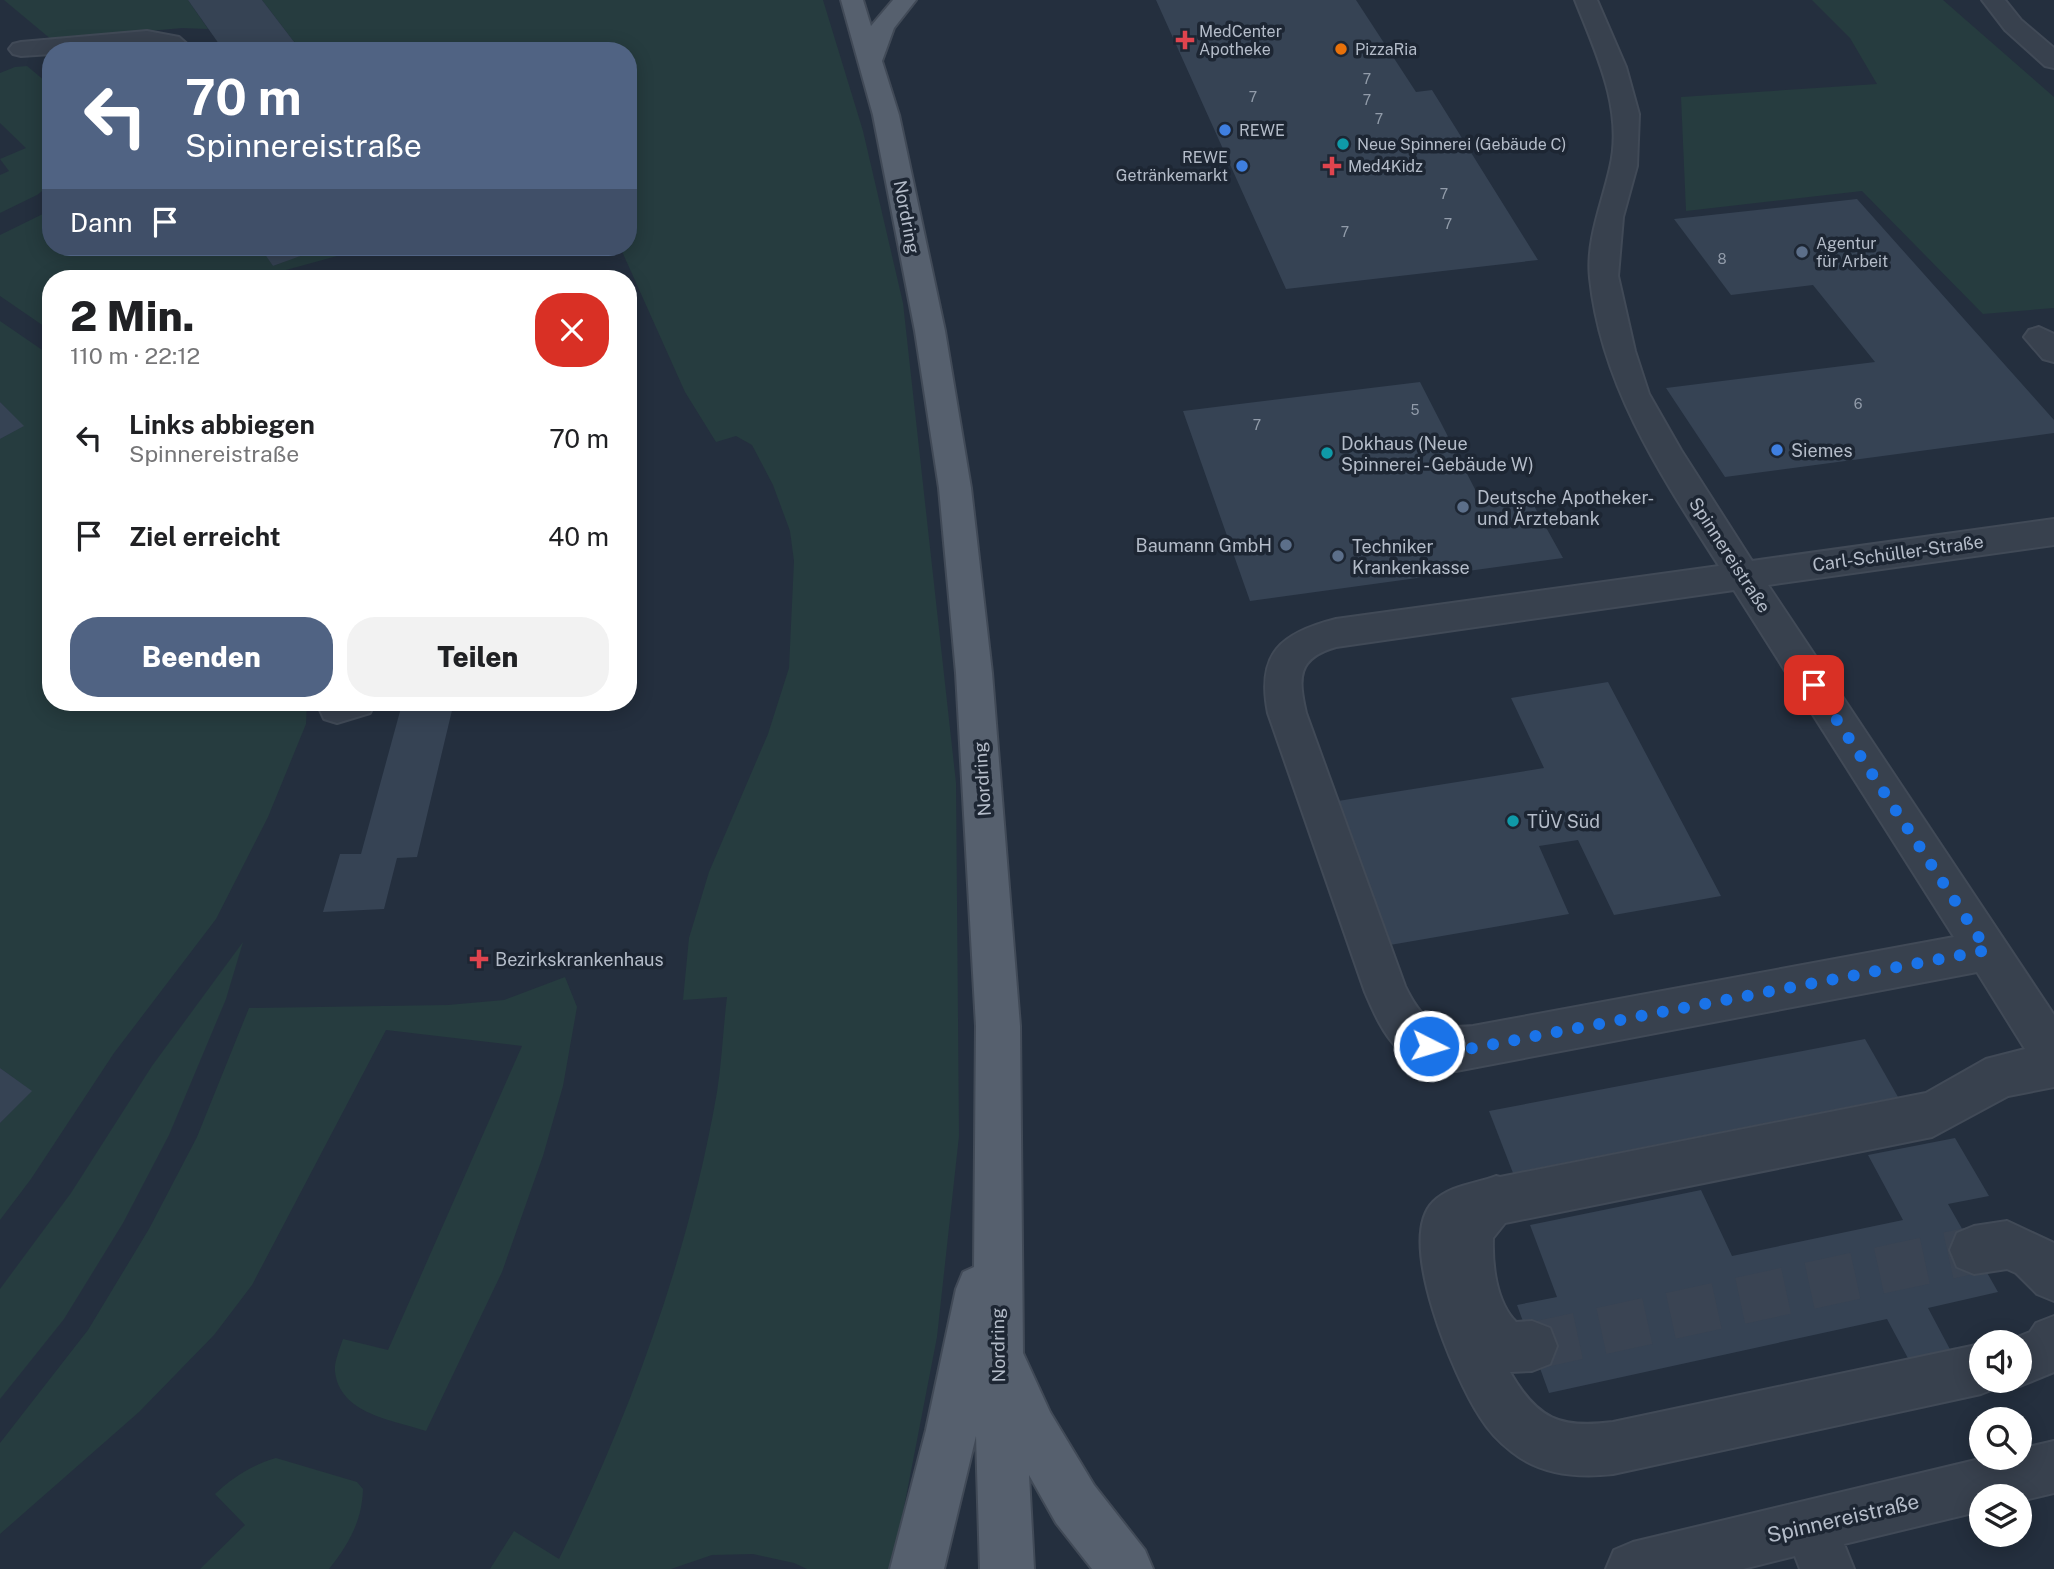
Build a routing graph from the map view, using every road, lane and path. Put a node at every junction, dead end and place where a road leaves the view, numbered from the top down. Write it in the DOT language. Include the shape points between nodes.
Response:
graph roads {
  1 [pos="852,0"];
  2 [pos="905,0"];
  3 [pos="1586,0"];
  4 [pos="1993,0"];
  5 [pos="94,42"];
  6 [pos="171,42"];
  7 [pos="42,47"];
  8 [pos="21,49"];
  9 [pos="871,59"];
  10 [pos="2054,61"];
  11 [pos="2054,335"];
  12 [pos="2054,352"];
  13 [pos="2054,532"];
  14 [pos="1742,574"];
  15 [pos="1987,950"];
  16 [pos="2054,1054"];
  17 [pos="2054,1065"];
  18 [pos="1496,1199"];
  19 [pos="997,1205"];
  20 [pos="1974,1250"];
  21 [pos="2054,1278"];
  22 [pos="2054,1341"];
  23 [pos="1532,1346"];
  24 [pos="998,1348"];
  25 [pos="2032,1356"];
  26 [pos="1969,1372"];
  27 [pos="2054,1467"];
  28 [pos="1818,1547"];
  29 [pos="917,1569"];
  30 [pos="1007,1569"];
  31 [pos="1126,1569"];
  32 [pos="1633,1569"];
  1 -- 9 [label="main road, Nordring"];
  2 -- 9 [label="main road" via="883,26"];
  3 -- 14 [label="street, Spinnereistraße" via="1614,67 1626,114 1624,166 1609,217 1604,276 1620,351 1639,404"];
  4 -- 10 [label="street" via="2013,25"];
  5 -- 6 [label="street" via="147,37"];
  7 -- 8 [label="street"];
  9 -- 19 [label="main road, Nordring" via="930,331 955,488 974,673 998,1026"];
  11 -- 12 [label="street" via="2039,337"];
  13 -- 14 [label="street, Carl-Schüller-Straße"];
  14 -- 15 [label="street, Spinnereistraße"];
  14 -- 15 [label="street, Carl-Schüller-Straße" via="1336,633 1292,653 1281,682 1287,713 1399,1020 1429,1046 1459,1050"];
  15 -- 16 [label="street, Spinnereistraße"];
  17 -- 18 [label="street" via="2002,1075 1932,1114"];
  18 -- 23 [label="street" via="1471,1232 1472,1274 1486,1323 1495,1336 1508,1347"];
  18 -- 26 [label="street" via="1467,1207 1448,1220 1444,1267 1474,1356 1497,1400 1530,1435 1549,1445 1587,1452 1613,1448"];
  19 -- 24 [label="main road, Nordring"];
  19 -- 29 [label="main road" via="936,1503"];
  20 -- 21 [label="street" via="2007,1245 2033,1256"];
  22 -- 25 [label="street"];
  24 -- 30 [label="main road, Nordring"];
  24 -- 31 [label="main road" via="1032,1430 1068,1493"];
  27 -- 28 [label="street, Spinnereistraße"];
  28 -- 32 [label="street, Spinnereistraße"];
}
